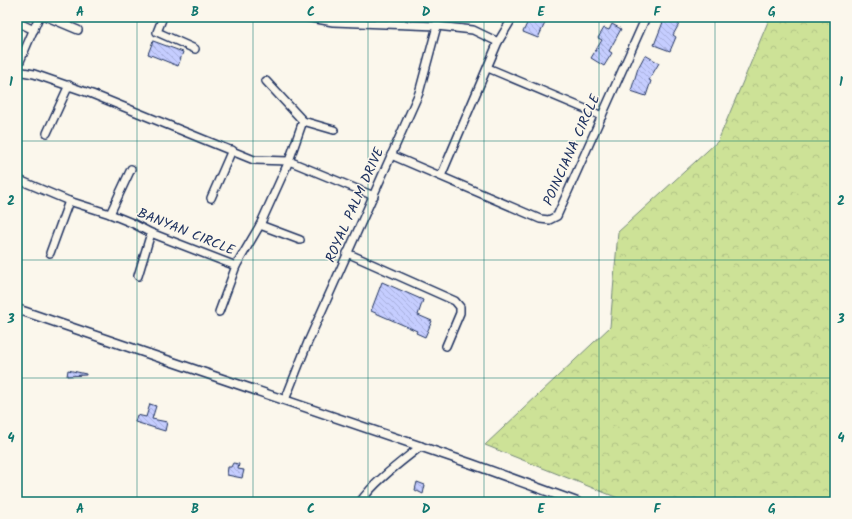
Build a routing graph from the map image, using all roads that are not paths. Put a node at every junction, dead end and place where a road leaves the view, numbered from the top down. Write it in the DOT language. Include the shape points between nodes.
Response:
graph roads {
  1 [pos="39,17"];
  2 [pos="47,17"];
  3 [pos="163,17"];
  4 [pos="306,17"];
  5 [pos="437,17"];
  6 [pos="513,17"];
  7 [pos="646,17"];
  8 [pos="17,22"];
  9 [pos="437,26"];
  10 [pos="34,30"];
  11 [pos="78,30"];
  12 [pos="498,42"];
  13 [pos="195,48"];
  14 [pos="488,68"];
  15 [pos="17,69"];
  16 [pos="266,81"];
  17 [pos="68,85"];
  18 [pos="602,116"];
  19 [pos="303,121"];
  20 [pos="334,130"];
  21 [pos="47,133"];
  22 [pos="232,150"];
  23 [pos="392,155"];
  24 [pos="288,161"];
  25 [pos="131,169"];
  26 [pos="441,176"];
  27 [pos="17,178"];
  28 [pos="374,196"];
  29 [pos="211,198"];
  30 [pos="69,201"];
  31 [pos="110,214"];
  32 [pos="260,225"];
  33 [pos="151,233"];
  34 [pos="300,240"];
  35 [pos="50,253"];
  36 [pos="347,253"];
  37 [pos="236,266"];
  38 [pos="138,276"];
  39 [pos="17,309"];
  40 [pos="219,312"];
  41 [pos="446,346"];
  42 [pos="285,400"];
  43 [pos="421,446"];
  44 [pos="360,502"];
  45 [pos="577,502"];
  1 -- 10 [label="street"];
  2 -- 11 [label="street"];
  3 -- 13 [label="street" via="157,32"];
  4 -- 9 [label="street" via="332,22"];
  5 -- 9 [label="street, ROYAL PALM DRIVE"];
  6 -- 12 [label="street"];
  7 -- 18 [label="street, POINCIANA CIRCLE"];
  8 -- 10 [label="street"];
  9 -- 12 [label="street" via="473,30"];
  9 -- 23 [label="street, ROYAL PALM DRIVE" via="419,93"];
  10 -- 15 [label="street"];
  12 -- 14 [label="street"];
  14 -- 18 [label="street"];
  14 -- 26 [label="street"];
  15 -- 17 [label="street"];
  16 -- 19 [label="street"];
  17 -- 21 [label="street"];
  17 -- 22 [label="street"];
  18 -- 26 [label="street, POINCIANA CIRCLE" via="557,216 549,220 540,219"];
  19 -- 20 [label="street"];
  19 -- 24 [label="street, BANYAN CIRCLE"];
  22 -- 24 [label="street" via="254,160"];
  22 -- 29 [label="street"];
  23 -- 26 [label="street, POINCIANA CIRCLE"];
  23 -- 28 [label="street, ROYAL PALM DRIVE"];
  24 -- 28 [label="street"];
  24 -- 32 [label="street, BANYAN CIRCLE"];
  25 -- 31 [label="street"];
  27 -- 30 [label="street, BANYAN CIRCLE"];
  28 -- 36 [label="street, ROYAL PALM DRIVE"];
  30 -- 31 [label="street, BANYAN CIRCLE"];
  30 -- 35 [label="street"];
  31 -- 33 [label="street, BANYAN CIRCLE"];
  32 -- 34 [label="street"];
  32 -- 37 [label="street, BANYAN CIRCLE"];
  33 -- 37 [label="street, BANYAN CIRCLE"];
  33 -- 38 [label="street"];
  36 -- 41 [label="street" via="455,301 460,307 460,313"];
  36 -- 42 [label="street, ROYAL PALM DRIVE"];
  37 -- 40 [label="street"];
  39 -- 42 [label="main road"];
  42 -- 43 [label="main road"];
  43 -- 44 [label="street"];
  43 -- 45 [label="main road"];
}
